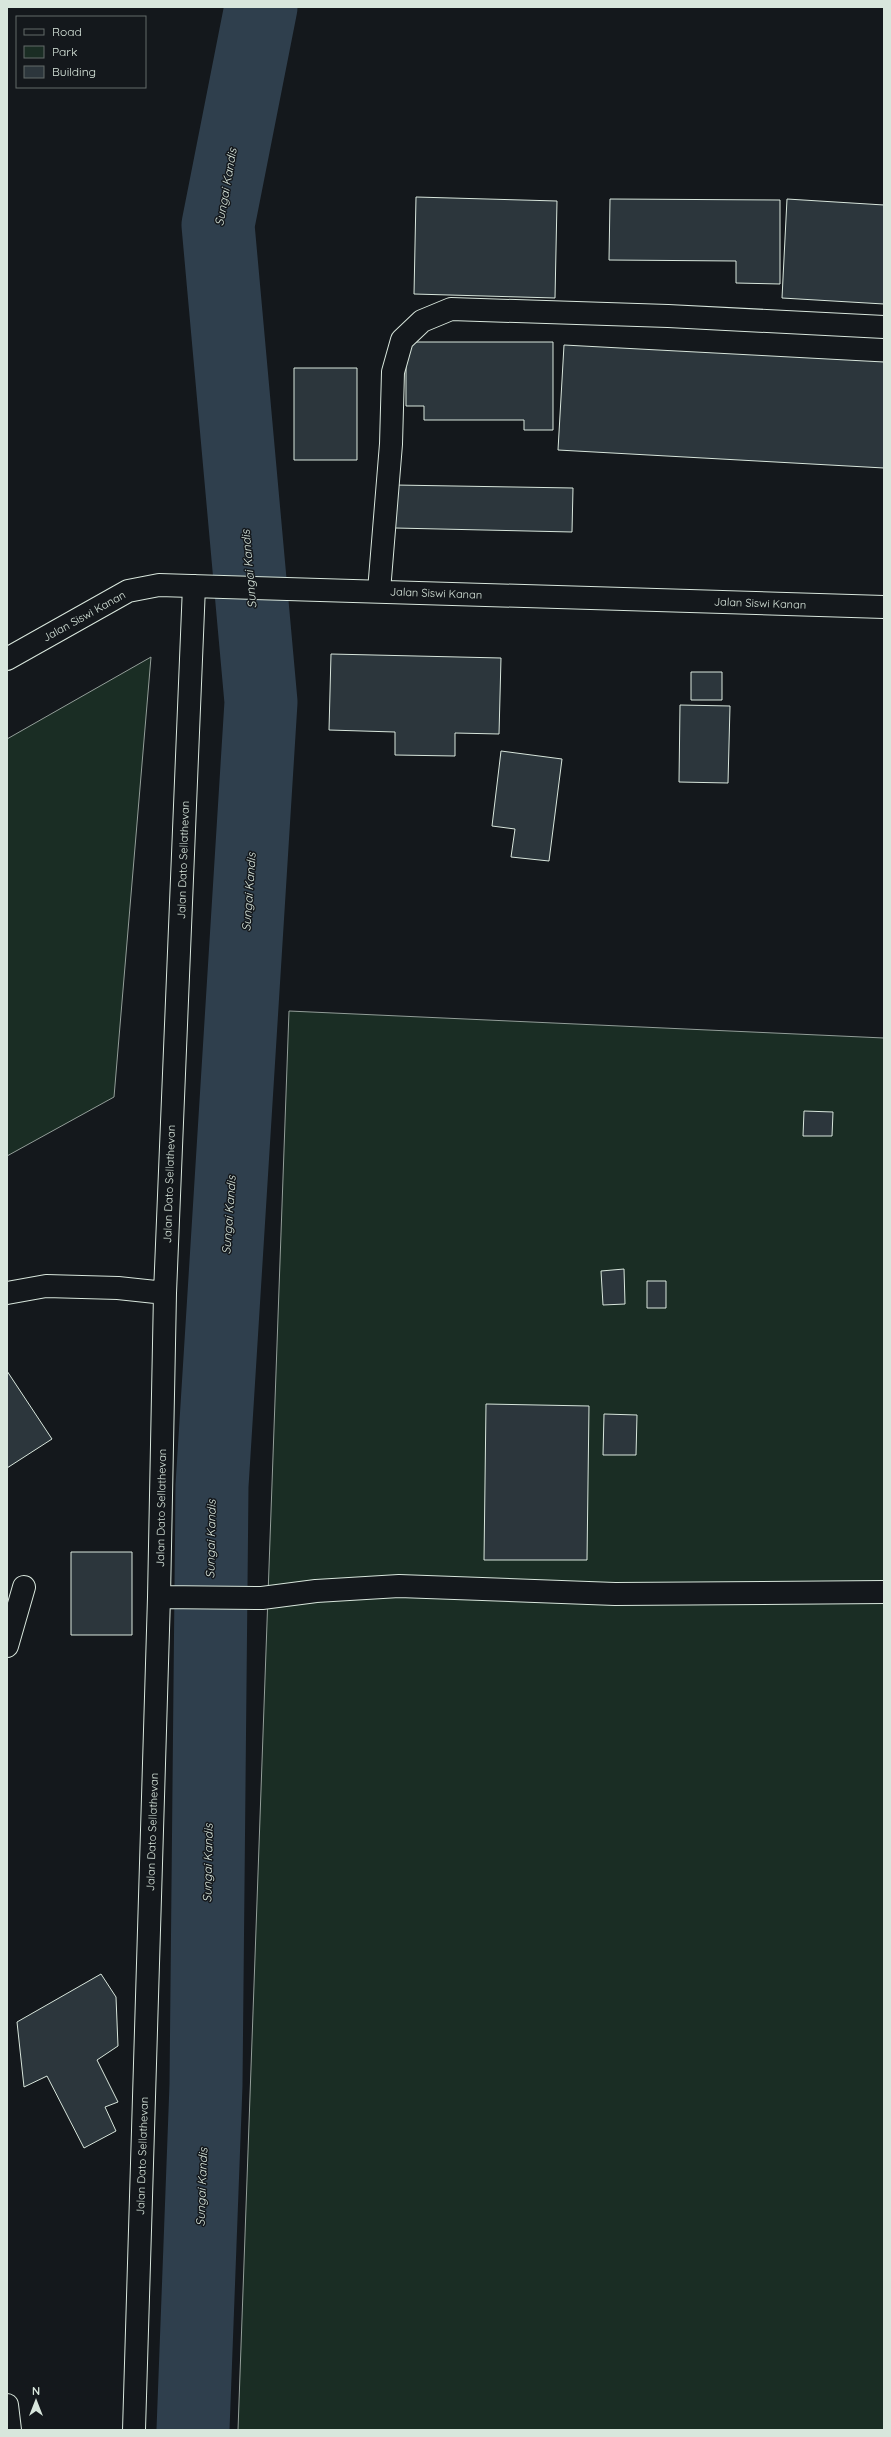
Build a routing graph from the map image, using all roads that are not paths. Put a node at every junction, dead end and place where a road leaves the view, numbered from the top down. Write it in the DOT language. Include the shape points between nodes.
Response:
graph roads {
  1 [pos="884,327"];
  2 [pos="204,586"];
  3 [pos="379,591"];
  4 [pos="884,607"];
  5 [pos="7,658"];
  6 [pos="7,1293"];
  7 [pos="165,1293"];
  8 [pos="24,1587"];
  9 [pos="884,1592"];
  10 [pos="159,1597"];
  11 [pos="7,1646"];
  12 [pos="7,2405"];
  13 [pos="10,2430"];
  14 [pos="134,2430"];
  1 -- 3 [label="street" via="668,316 451,309 422,321 402,340 393,372"];
  2 -- 3 [label="street, Jalan Siswi Kanan"];
  2 -- 5 [label="street, Jalan Siswi Kanan" via="160,585 128,591"];
  2 -- 7 [label="street, Jalan Dato Sellathevan"];
  3 -- 4 [label="street, Jalan Siswi Kanan"];
  6 -- 7 [label="street" via="46,1286 118,1288"];
  7 -- 10 [label="street, Jalan Dato Sellathevan"];
  8 -- 11 [label="street"];
  9 -- 10 [label="street" via="615,1594 399,1586 316,1591 262,1598"];
  10 -- 14 [label="street, Jalan Dato Sellathevan"];
  12 -- 13 [label="street"];
}
